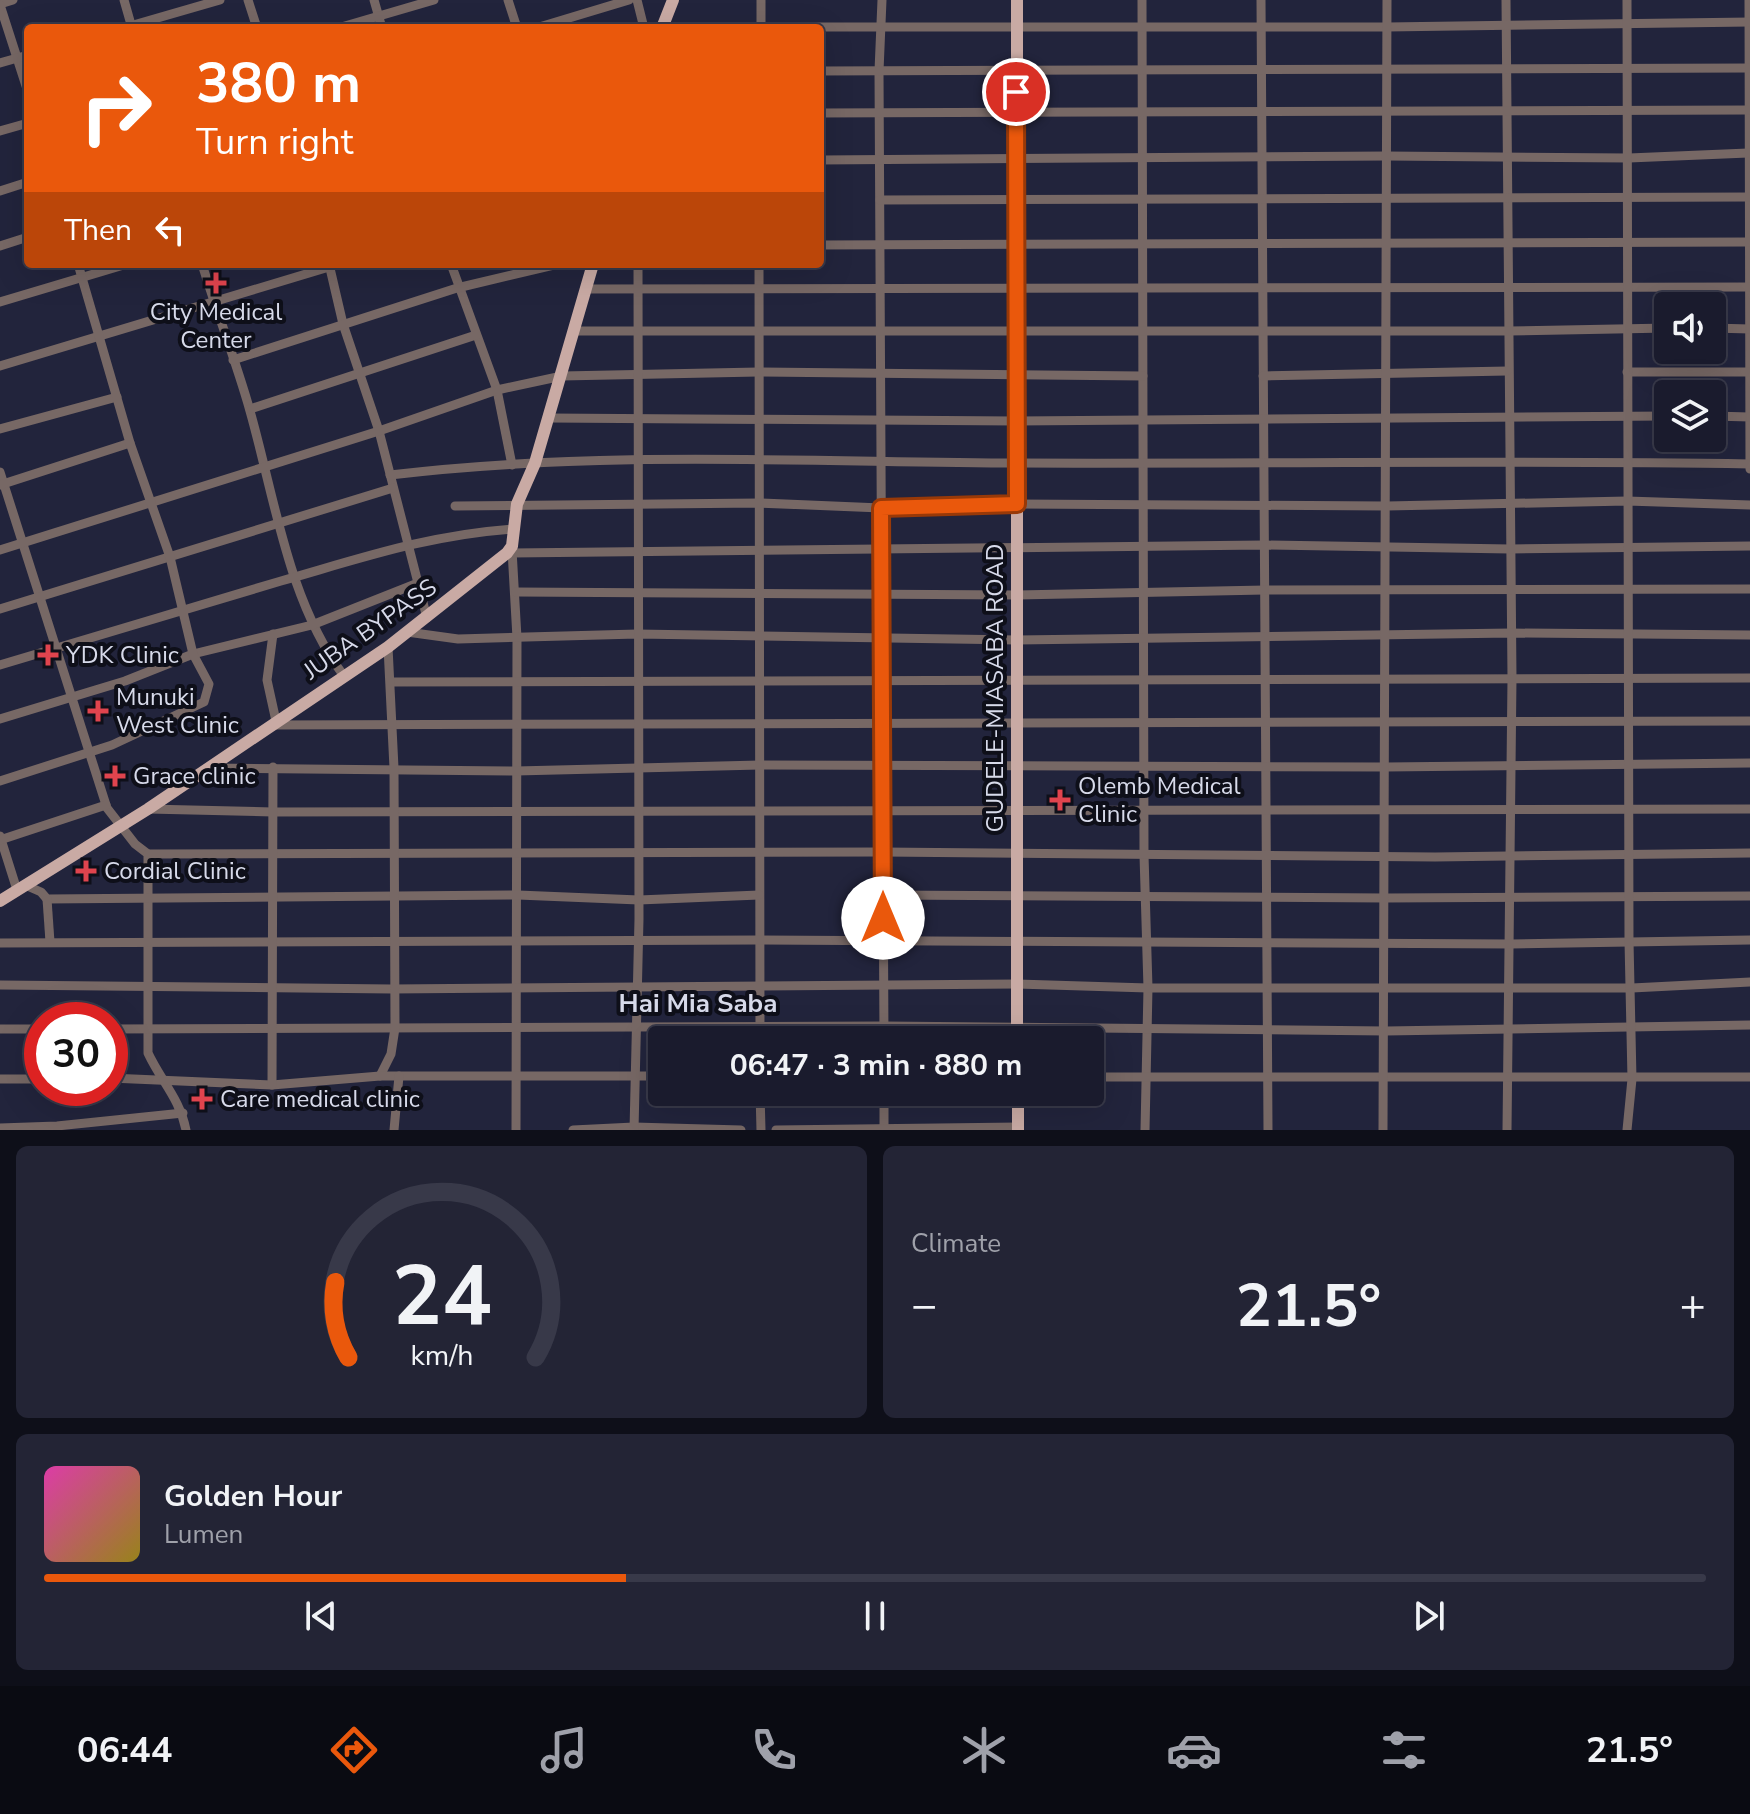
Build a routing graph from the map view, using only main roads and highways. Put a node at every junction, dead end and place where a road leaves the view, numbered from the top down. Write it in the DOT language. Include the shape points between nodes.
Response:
graph roads {
  1 [pos="673,0"];
  2 [pos="1017,0"];
  3 [pos="664,24"];
  4 [pos="592,268"];
  5 [pos="0,901"];
  6 [pos="1017,1026"];
  7 [pos="1018,1106"];
  8 [pos="1018,1128"];
  1 -- 3 [label="main road"];
  2 -- 6 [label="main road, GUDELE-MIASABA ROAD"];
  4 -- 5 [label="main road, JUBA BYPASS" via="535,463 517,504 512,550 388,647 148,809"];
  7 -- 8 [label="main road"];
}
